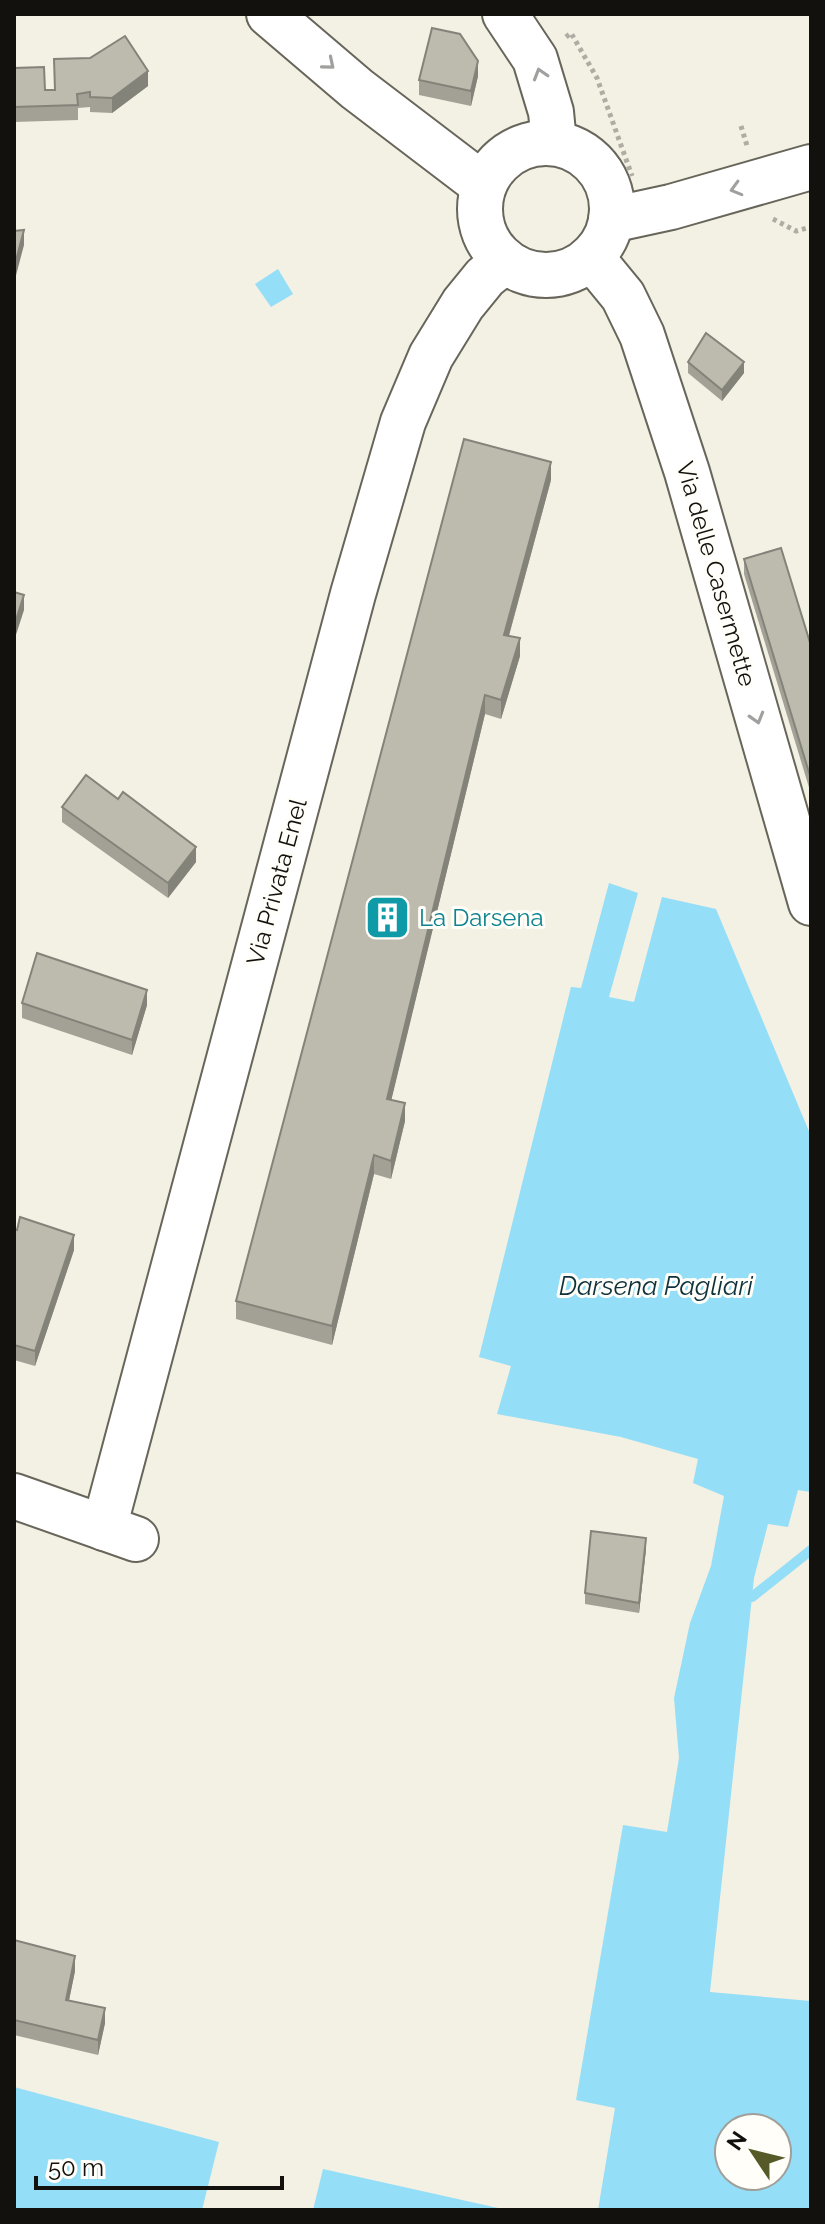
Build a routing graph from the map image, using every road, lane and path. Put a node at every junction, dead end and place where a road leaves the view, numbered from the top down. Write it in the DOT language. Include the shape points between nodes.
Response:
graph roads {
  1 [pos="269,14"];
  2 [pos="505,14"];
  3 [pos="741,126"];
  4 [pos="554,143"];
  5 [pos="749,154"];
  6 [pos="811,167"];
  7 [pos="483,185"];
  8 [pos="772,218"];
  9 [pos="811,227"];
  10 [pos="601,239"];
  11 [pos="504,262"];
  12 [pos="811,903"];
  13 [pos="14,1496"];
  1 -- 7 [label="main road, one-way"];
  4 -- 2 [label="main road, one-way" via="535,59"];
  3 -- 5 [label="path"];
  4 -- 7 [label="main road" via="512,151"];
  4 -- 10 [label="main road" via="592,161 605,178 612,199"];
  6 -- 10 [label="main road, one-way" via="671,207"];
  7 -- 11 [label="main road" via="481,227"];
  8 -- 9 [label="path" via="796,231"];
  10 -- 11 [label="main road" via="576,269 548,275 520,271"];
  10 -- 12 [label="main road, Via delle Casermette, one-way" via="642,335 689,482"];
  11 -- 13 [label="main road, Via Privata Enel" via="485,277 444,334 403,422 353,594 120,1534"];
}
